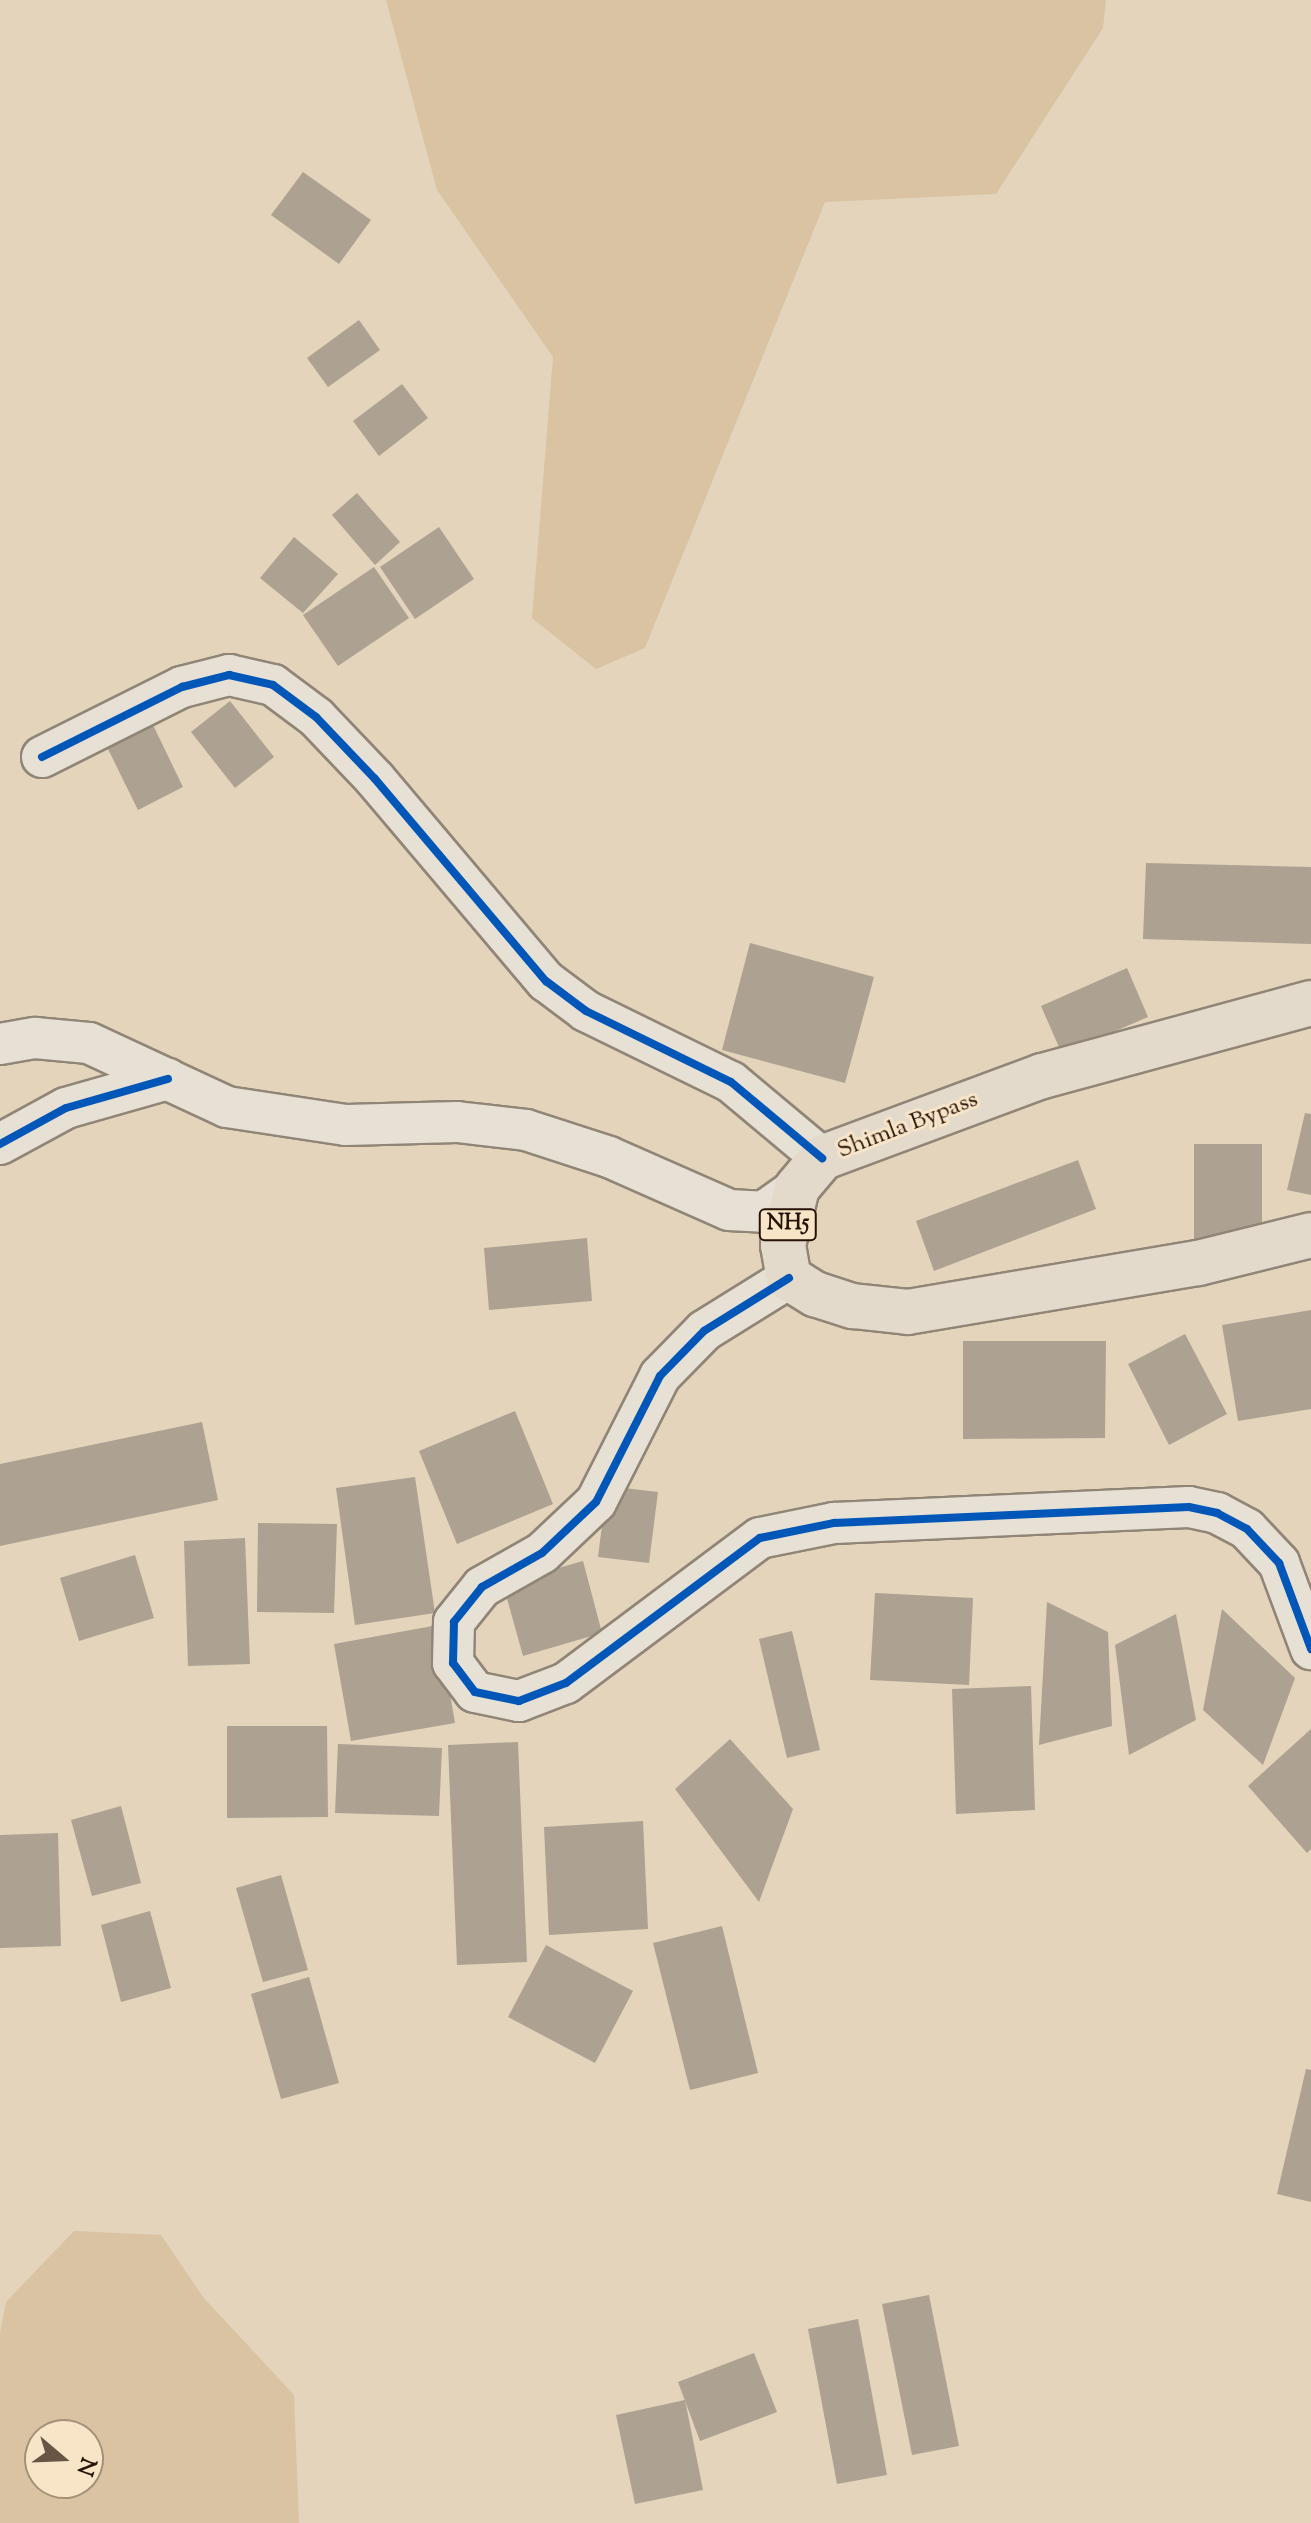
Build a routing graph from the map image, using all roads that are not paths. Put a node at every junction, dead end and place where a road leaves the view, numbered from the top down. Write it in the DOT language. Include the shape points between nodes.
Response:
graph roads {
  1 [pos="42,757"];
  2 [pos="1311,1003"];
  3 [pos="0,1044"];
  4 [pos="168,1079"];
  5 [pos="0,1144"];
  6 [pos="810,1173"];
  7 [pos="1311,1235"];
  8 [pos="789,1278"];
  9 [pos="1311,1649"];
  1 -- 6 [label="street" via="182,687 229,675 273,685 316,717 375,779 546,981 586,1011 731,1082"];
  2 -- 6 [label="highway, Shimla Bypass" via="1042,1076"];
  3 -- 4 [label="street" via="35,1038 89,1043"];
  4 -- 5 [label="street" via="66,1108"];
  4 -- 6 [label="street" via="227,1107 346,1125 457,1122 526,1130 609,1157 729,1210 763,1212"];
  6 -- 8 [label="highway, NH5" via="783,1245"];
  7 -- 8 [label="highway, NH5" via="1198,1263 908,1312 853,1306"];
  8 -- 9 [label="street" via="704,1331 660,1376 596,1502 542,1553 482,1587 454,1622 453,1663 475,1692 519,1701 566,1683 760,1538 834,1523 1189,1507 1217,1513 1247,1529 1279,1563"];
}
